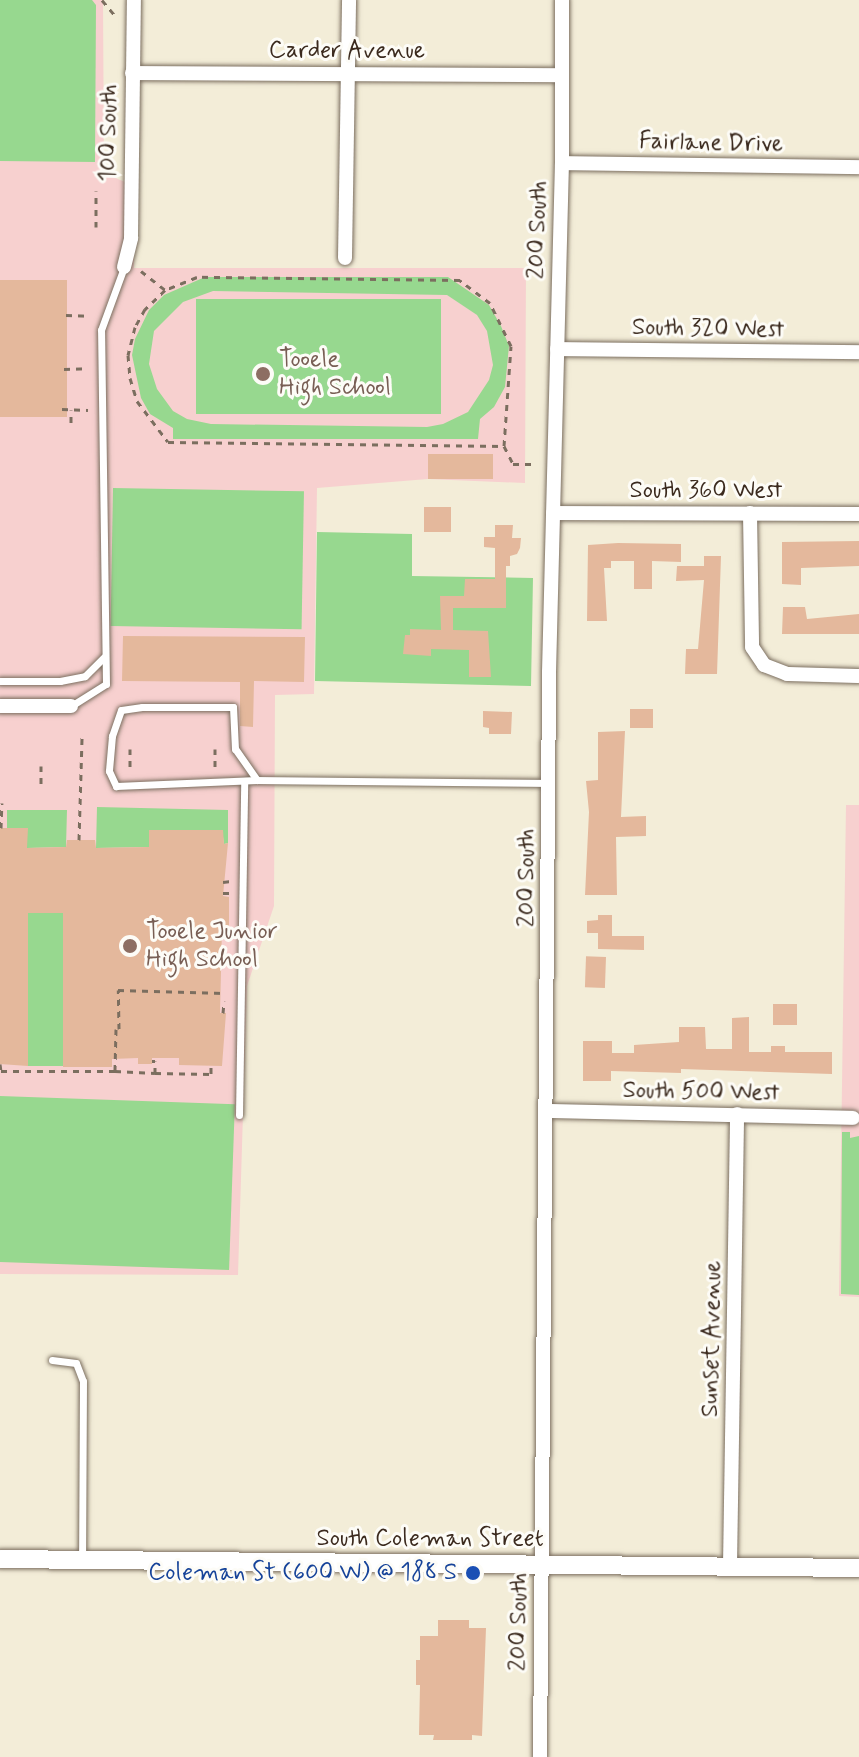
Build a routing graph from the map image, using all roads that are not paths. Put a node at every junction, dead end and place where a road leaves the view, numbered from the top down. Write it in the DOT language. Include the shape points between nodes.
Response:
graph roads {
  1 [pos="134,0"];
  2 [pos="349,0"];
  3 [pos="562,0"];
  4 [pos="349,72"];
  5 [pos="132,73"];
  6 [pos="561,75"];
  7 [pos="562,163"];
  8 [pos="859,167"];
  9 [pos="345,258"];
  10 [pos="124,267"];
  11 [pos="557,349"];
  12 [pos="859,352"];
  13 [pos="553,513"];
  14 [pos="750,513"];
  15 [pos="859,514"];
  16 [pos="104,657"];
  17 [pos="859,676"];
  18 [pos="0,681"];
  19 [pos="0,706"];
  20 [pos="71,706"];
  21 [pos="257,780"];
  22 [pos="244,781"];
  23 [pos="550,783"];
  24 [pos="547,1111"];
  25 [pos="737,1114"];
  26 [pos="239,1115"];
  27 [pos="856,1117"];
  28 [pos="52,1360"];
  29 [pos="0,1559"];
  30 [pos="82,1561"];
  31 [pos="542,1564"];
  32 [pos="730,1566"];
  33 [pos="859,1568"];
  34 [pos="540,1757"];
  1 -- 5 [label="street, 100 South"];
  2 -- 4 [label="street"];
  3 -- 6 [label="street, 200 South"];
  4 -- 5 [label="street, Carder Avenue"];
  4 -- 6 [label="street, Carder Avenue"];
  4 -- 9 [label="street"];
  5 -- 10 [label="street, 100 South" via="131,238"];
  6 -- 7 [label="street, 200 South"];
  7 -- 8 [label="street, Fairlane Drive"];
  7 -- 11 [label="street, 200 South"];
  10 -- 16 [label="lane" via="101,330"];
  11 -- 12 [label="street, South 320 West"];
  11 -- 13 [label="street, 200 South"];
  13 -- 14 [label="street, South 360 West"];
  13 -- 23 [label="street, 200 South"];
  14 -- 15 [label="street, South 360 West"];
  14 -- 17 [label="street" via="752,647 764,665 787,674"];
  16 -- 18 [label="lane" via="85,676"];
  16 -- 20 [label="lane" via="106,684"];
  19 -- 20 [label="street"];
  21 -- 22 [label="lane"];
  21 -- 22 [label="lane" via="235,749 233,707 121,710 109,771 116,786"];
  21 -- 23 [label="lane"];
  22 -- 26 [label="lane"];
  23 -- 24 [label="street, 200 South"];
  24 -- 25 [label="street, South 500 West"];
  24 -- 31 [label="street, 200 South"];
  25 -- 27 [label="street, South 500 West"];
  25 -- 32 [label="street, Sunset Avenue"];
  28 -- 30 [label="lane" via="76,1363 83,1381"];
  29 -- 30 [label="street, South Coleman Street"];
  30 -- 31 [label="street, South Coleman Street"];
  31 -- 32 [label="street, South Coleman Street"];
  31 -- 34 [label="street, 200 South"];
  32 -- 33 [label="street, South Coleman Street"];
}
